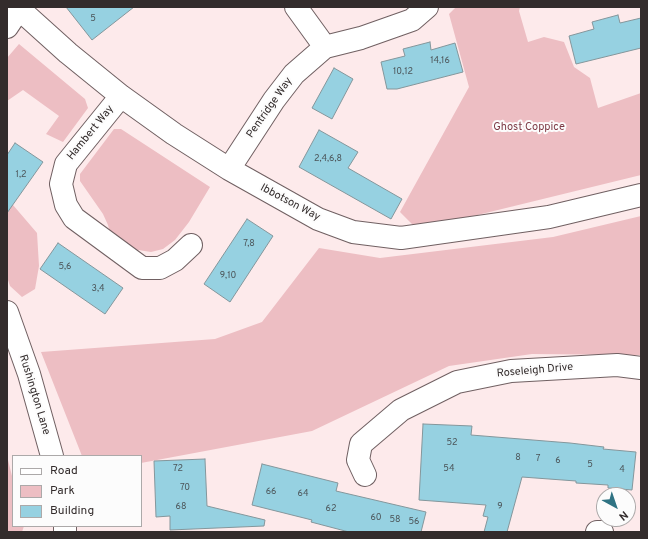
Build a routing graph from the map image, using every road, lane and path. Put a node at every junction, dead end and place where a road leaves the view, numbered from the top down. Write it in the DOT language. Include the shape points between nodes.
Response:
graph roads {
  1 [pos="296,7"];
  2 [pos="427,7"];
  3 [pos="18,8"];
  4 [pos="7,27"];
  5 [pos="325,47"];
  6 [pos="121,96"];
  7 [pos="229,169"];
  8 [pos="641,195"];
  9 [pos="191,245"];
  10 [pos="7,312"];
  11 [pos="641,368"];
  12 [pos="52,455"];
  13 [pos="365,475"];
  1 -- 5 [label="street"];
  2 -- 5 [label="street, Pentridge Way" via="412,20 361,38"];
  3 -- 4 [label="street"];
  3 -- 6 [label="street, Ibbotson Way"];
  5 -- 7 [label="street, Pentridge Way" via="290,79"];
  6 -- 7 [label="street, Ibbotson Way"];
  6 -- 9 [label="street, Hambert Way" via="66,164 61,184 66,205 74,218 142,268 160,268 175,260"];
  7 -- 8 [label="street, Ibbotson Way" via="318,219 354,232 401,238 549,217"];
  10 -- 12 [label="street, Rushington Lane" via="29,374"];
  11 -- 13 [label="street, Roseleigh Drive" via="617,366 512,371 457,382 400,410 361,444 358,460"];
}
